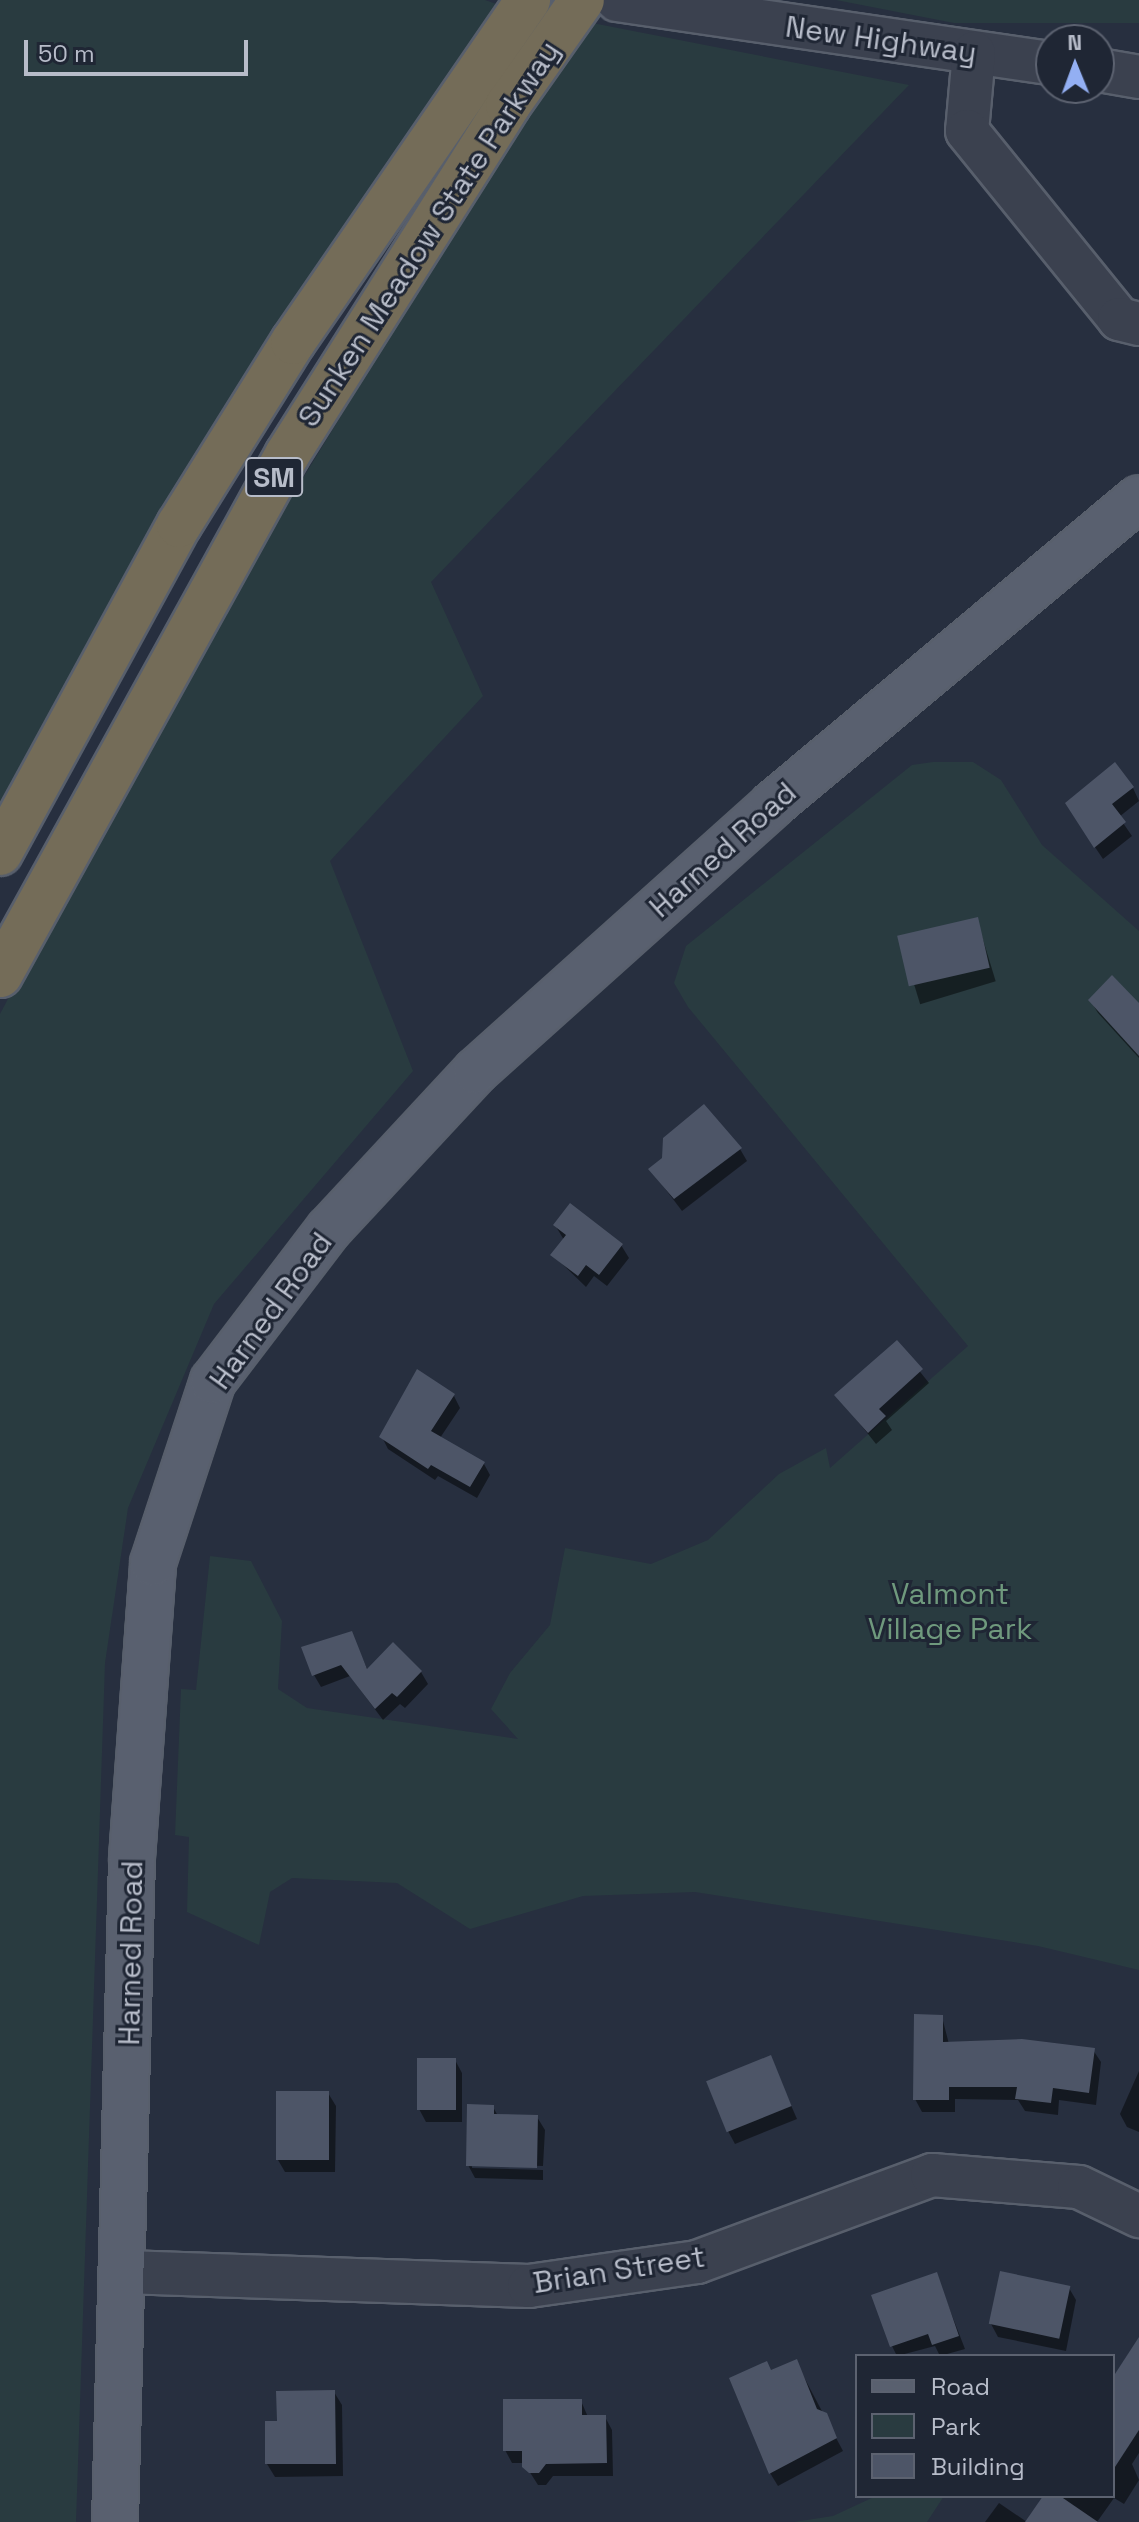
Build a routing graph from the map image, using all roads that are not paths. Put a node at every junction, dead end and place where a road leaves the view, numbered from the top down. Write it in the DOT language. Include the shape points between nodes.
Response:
graph roads {
  1 [pos="528,0"];
  2 [pos="582,0"];
  3 [pos="617,0"];
  4 [pos="974,53"];
  5 [pos="1035,61"];
  6 [pos="1115,73"];
  7 [pos="1139,77"];
  8 [pos="1139,324"];
  9 [pos="1139,498"];
  10 [pos="0,853"];
  11 [pos="0,975"];
  12 [pos="1139,2216"];
  13 [pos="125,2272"];
  14 [pos="115,2522"];
  1 -- 10 [label="highway, Sunken Meadow State Parkway / SM" via="428,141 227,446"];
  2 -- 11 [label="highway, Sunken Meadow State Parkway / SM" via="508,105 287,455"];
  3 -- 4 [label="street, New Highway"];
  4 -- 5 [label="street, New Highway"];
  4 -- 8 [label="street" via="967,131 1119,319"];
  6 -- 7 [label="street"];
  9 -- 13 [label="main road, Harned Road" via="772,805 476,1071 329,1229 213,1381 153,1563 132,1858"];
  12 -- 13 [label="street, Brian Street" via="1079,2187 932,2175 697,2262 529,2286"];
  13 -- 14 [label="main road, Harned Road"];
}
